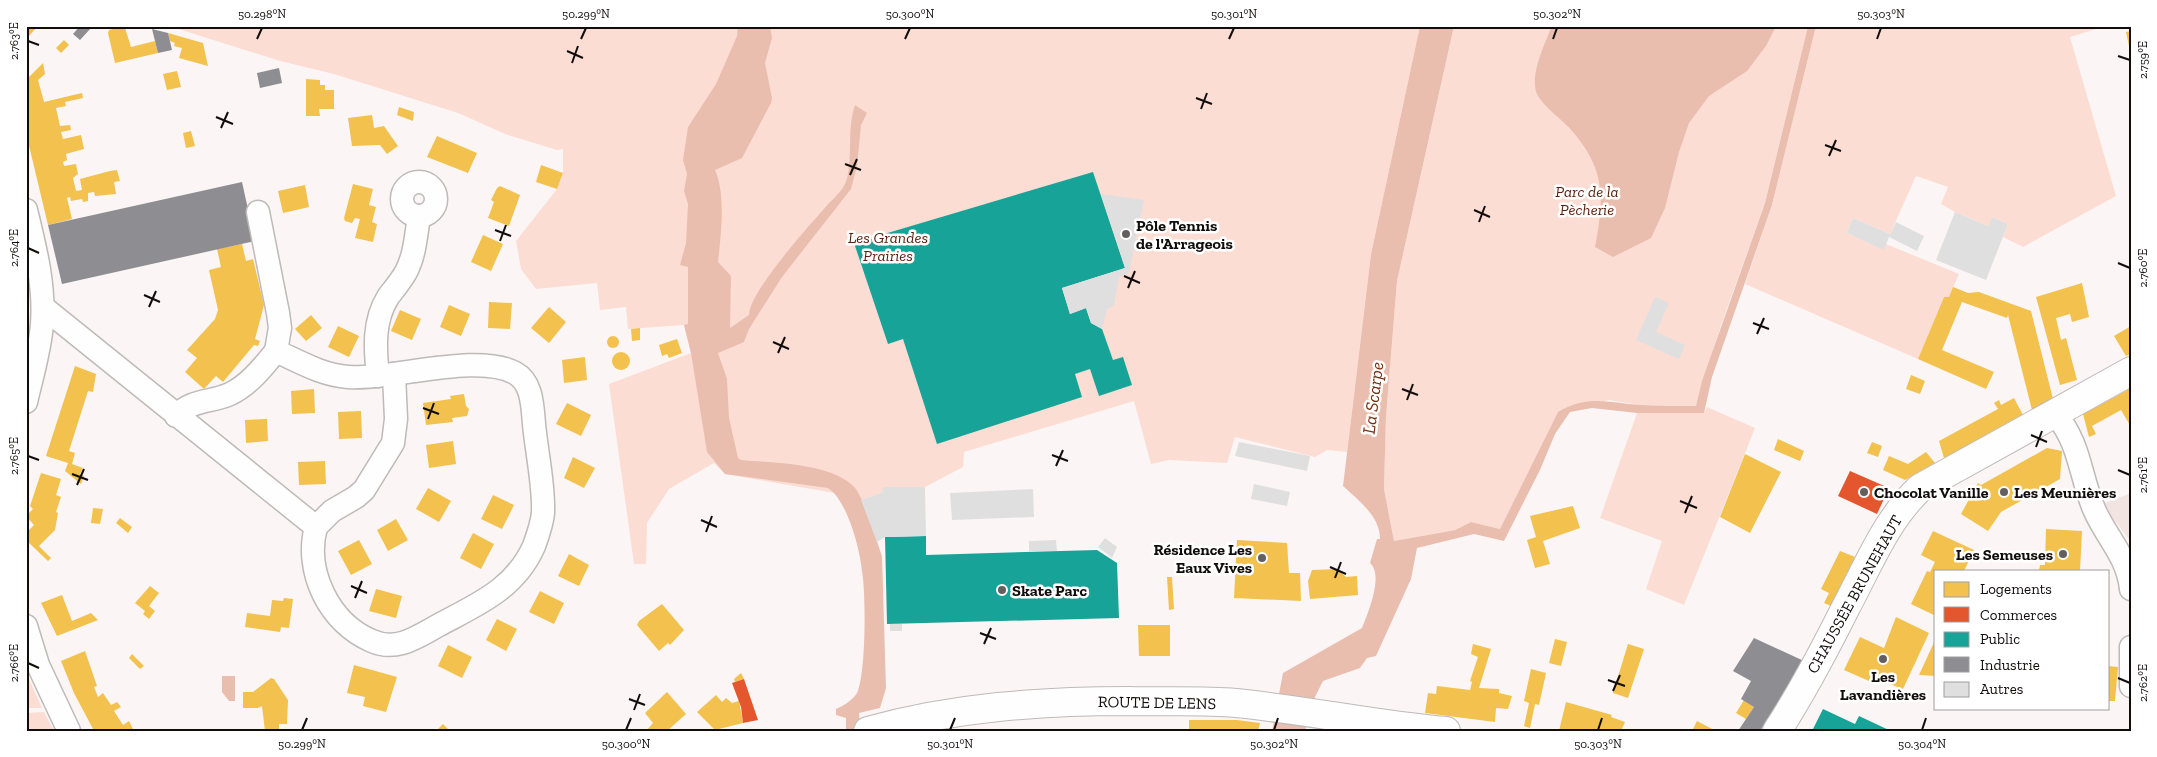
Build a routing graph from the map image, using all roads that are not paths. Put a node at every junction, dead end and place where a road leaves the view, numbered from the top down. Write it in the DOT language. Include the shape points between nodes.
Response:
graph roads {
  1 [pos="26,210"];
  2 [pos="258,212"];
  3 [pos="418,216"];
  4 [pos="43,307"];
  5 [pos="276,351"];
  6 [pos="2131,371"];
  7 [pos="386,375"];
  8 [pos="26,402"];
  9 [pos="2055,414"];
  10 [pos="176,416"];
  11 [pos="316,527"];
  12 [pos="2131,588"];
  13 [pos="26,626"];
  14 [pos="2131,647"];
  15 [pos="2131,686"];
  16 [pos="69,731"];
  17 [pos="868,731"];
  18 [pos="1446,731"];
  19 [pos="1777,731"];
  1 -- 4 [label="street"];
  2 -- 5 [label="street" via="280,328"];
  3 -- 7 [label="street" via="411,260 378,319 375,347"];
  4 -- 8 [label="street" via="41,340"];
  4 -- 10 [label="street"];
  5 -- 7 [label="street" via="324,373 349,377"];
  5 -- 10 [label="street" via="238,390 190,404"];
  6 -- 9 [label="main road, CHAUSSÉE BRUNEHAUT"];
  7 -- 11 [label="street" via="396,419 393,443 364,490 332,511"];
  7 -- 11 [label="street" via="469,366 493,366 516,373 530,394 542,514 537,538 525,563 510,582 491,597 407,643 386,646 353,630 326,599 313,562"];
  9 -- 12 [label="street" via="2072,438 2094,510 2125,561"];
  9 -- 19 [label="main road, CHAUSSÉE BRUNEHAUT" via="1920,488 1904,504 1880,540 1823,652"];
  10 -- 11 [label="street"];
  13 -- 16 [label="street" via="38,664"];
  14 -- 15 [label="street"];
  17 -- 18 [label="main road, ROUTE DE LENS" via="974,708 1092,701 1235,703"];
}
